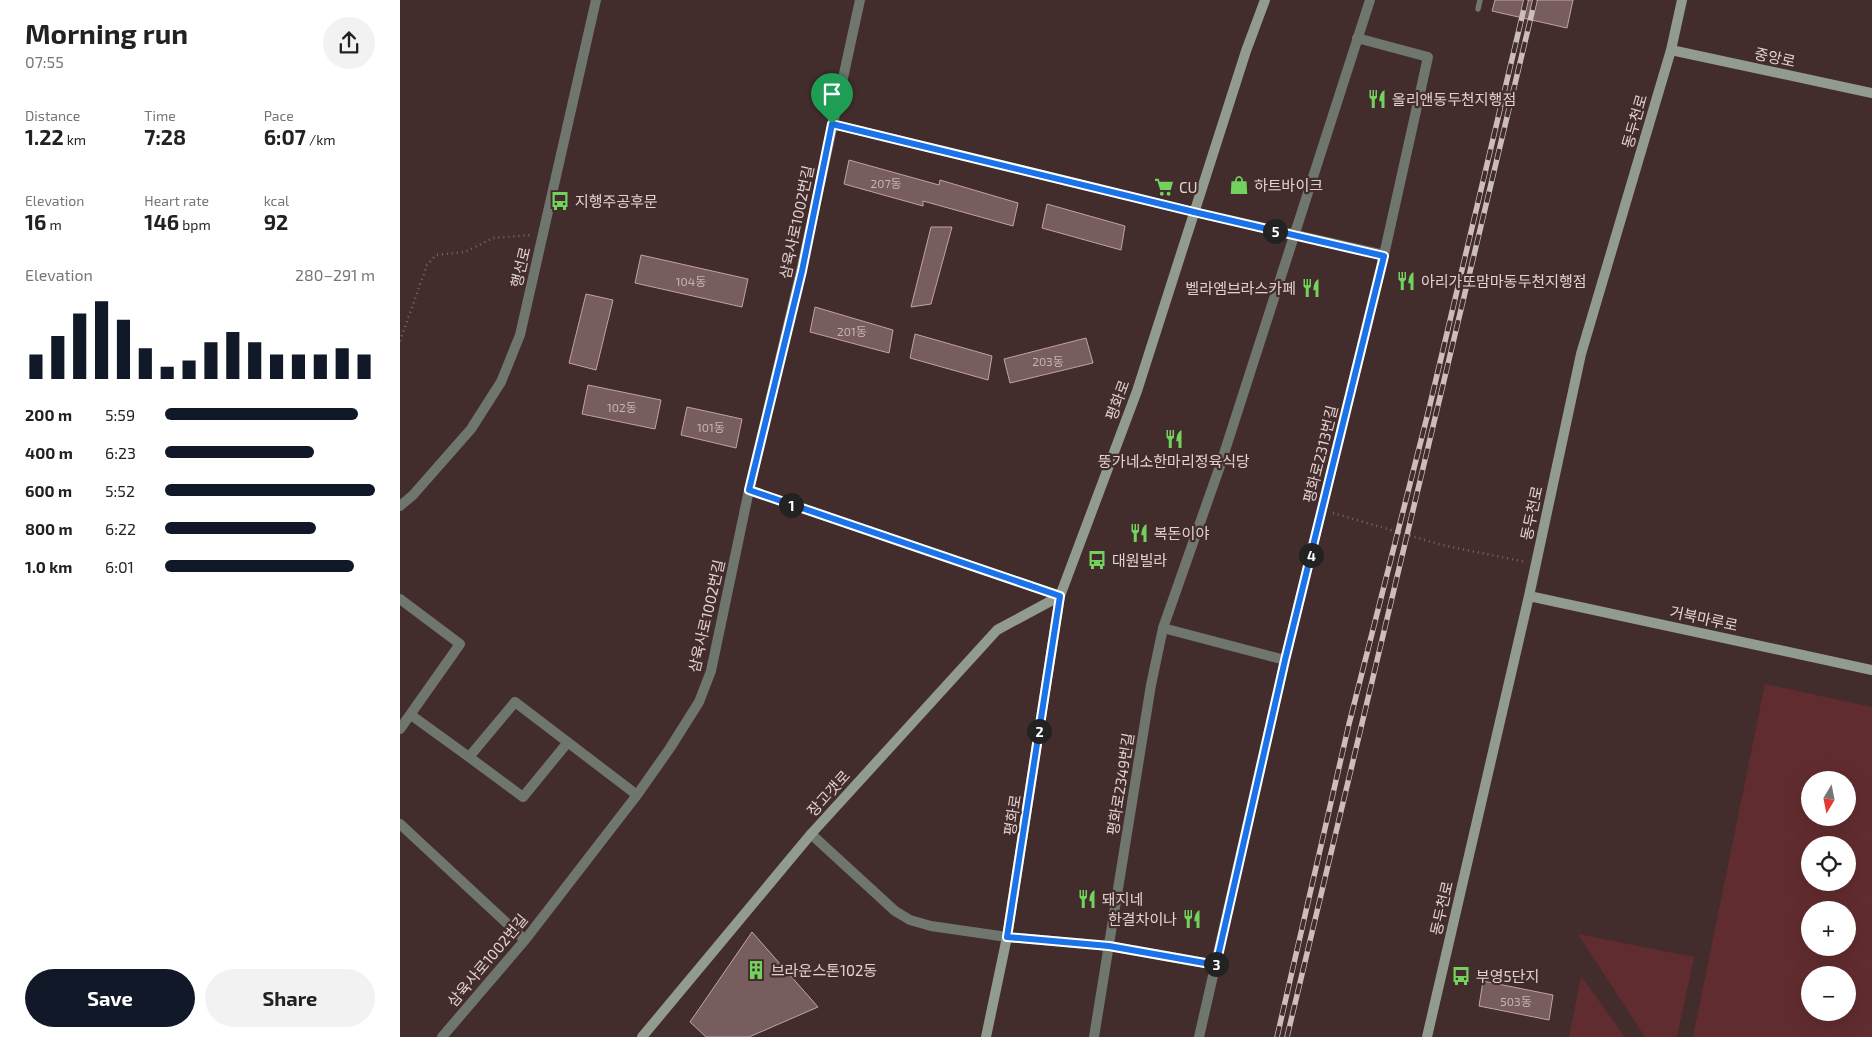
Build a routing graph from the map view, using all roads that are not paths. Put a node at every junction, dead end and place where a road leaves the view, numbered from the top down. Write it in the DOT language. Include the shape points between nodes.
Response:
graph roads {
  1 [pos="596,0"];
  2 [pos="860,0"];
  3 [pos="1265,0"];
  4 [pos="1370,0"];
  5 [pos="1480,0"];
  6 [pos="1682,0"];
  7 [pos="1478,9"];
  8 [pos="1357,38"];
  9 [pos="1671,50"];
  10 [pos="1872,93"];
  11 [pos="832,124"];
  12 [pos="1194,212"];
  13 [pos="1296,236"];
  14 [pos="1384,256"];
  15 [pos="749,490"];
  16 [pos="400,506"];
  17 [pos="1060,596"];
  18 [pos="1529,596"];
  19 [pos="400,599"];
  20 [pos="1163,628"];
  21 [pos="1285,660"];
  22 [pos="1872,670"];
  23 [pos="411,715"];
  24 [pos="400,729"];
  25 [pos="568,742"];
  26 [pos="469,757"];
  27 [pos="636,795"];
  28 [pos="400,824"];
  29 [pos="811,834"];
  30 [pos="1007,937"];
  31 [pos="525,940"];
  32 [pos="1109,946"];
  33 [pos="1216,965"];
  34 [pos="442,1037"];
  35 [pos="642,1037"];
  36 [pos="986,1037"];
  37 [pos="1094,1037"];
  38 [pos="1199,1037"];
  39 [pos="1427,1037"];
  1 -- 16 [label="street, 행선로" via="520,335 501,382 471,429"];
  2 -- 11 [label="street, 삼육사로1002번길"];
  3 -- 12 [label="street, 평화로"];
  4 -- 8 [label="street"];
  5 -- 7 [label="lane"];
  6 -- 9 [label="street, 동두천로"];
  8 -- 13 [label="street"];
  8 -- 14 [label="street, 평화로2313번길" via="1428,57"];
  9 -- 10 [label="street, 중앙로"];
  9 -- 18 [label="street, 동두천로" via="1581,354"];
  11 -- 12 [label="street"];
  11 -- 15 [label="street, 삼육사로1002번길" via="802,271"];
  12 -- 13 [label="street"];
  12 -- 17 [label="street, 평화로" via="1137,392"];
  13 -- 14 [label="street"];
  13 -- 20 [label="street"];
  14 -- 21 [label="street, 평화로2313번길"];
  15 -- 17 [label="street"];
  15 -- 27 [label="street, 삼육사로1002번길" via="711,671 699,702"];
  17 -- 29 [label="street, 장고갯로" via="997,630"];
  17 -- 30 [label="street, 평화로"];
  18 -- 22 [label="street, 거북마루로"];
  18 -- 39 [label="street, 동두천로"];
  19 -- 23 [label="street" via="460,644"];
  20 -- 21 [label="street"];
  20 -- 32 [label="street, 평화로2349번길"];
  21 -- 33 [label="street"];
  23 -- 24 [label="street"];
  23 -- 26 [label="street"];
  25 -- 26 [label="street" via="515,702"];
  25 -- 26 [label="street" via="524,797"];
  25 -- 27 [label="street"];
  27 -- 31 [label="street, 삼육사로1002번길"];
  28 -- 31 [label="street"];
  29 -- 30 [label="street" via="895,911 910,920"];
  29 -- 35 [label="street, 장고갯로"];
  30 -- 32 [label="street"];
  30 -- 36 [label="street, 평화로"];
  31 -- 34 [label="street, 삼육사로1002번길"];
  32 -- 33 [label="street"];
  32 -- 37 [label="street, 평화로2349번길"];
  33 -- 38 [label="street"];
}
